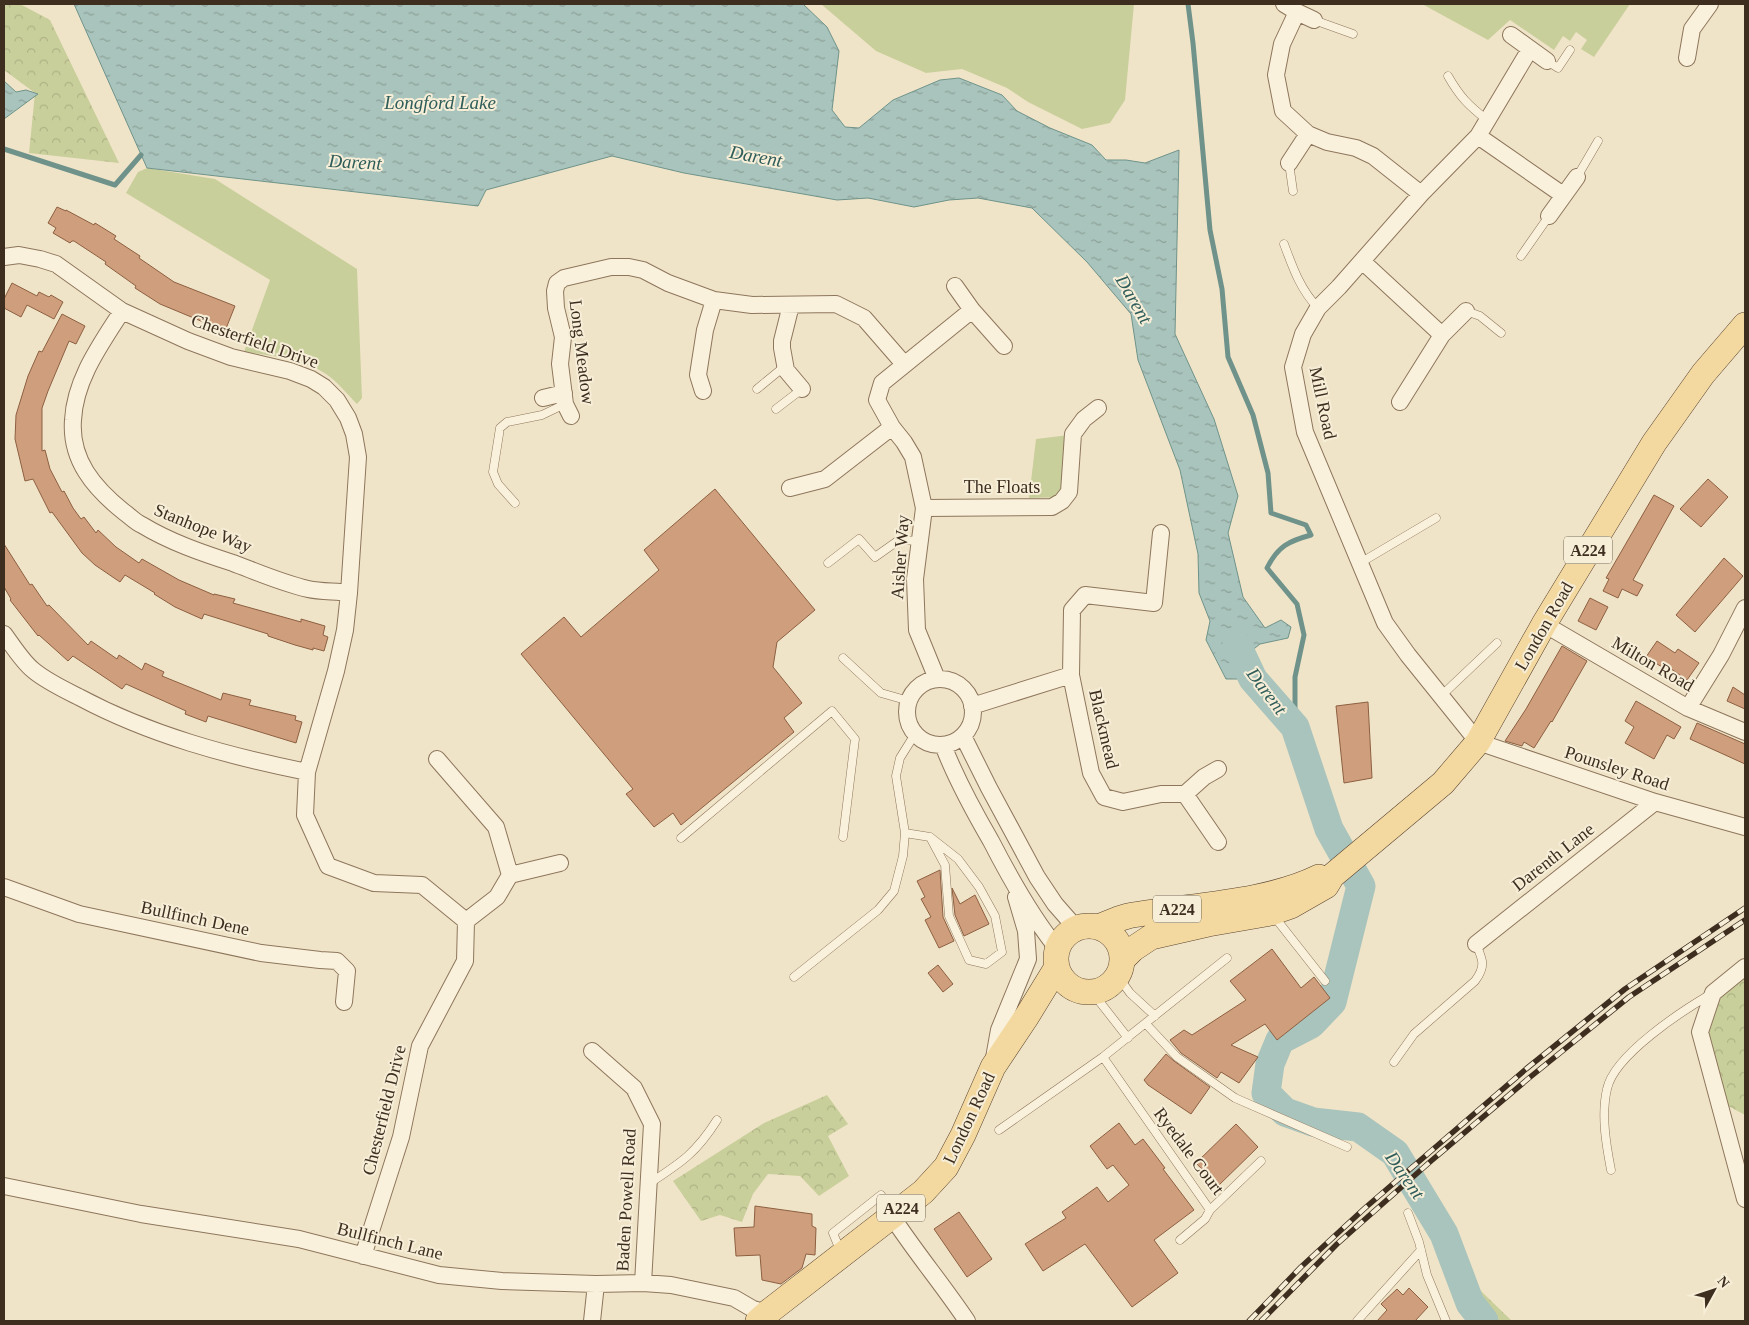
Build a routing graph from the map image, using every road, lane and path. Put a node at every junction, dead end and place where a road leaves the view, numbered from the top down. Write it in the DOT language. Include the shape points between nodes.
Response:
graph roads {
  1 [pos="1710,4"];
  2 [pos="1291,8"];
  3 [pos="1314,20"];
  4 [pos="1353,34"];
  5 [pos="1511,35"];
  6 [pos="1530,49"];
  7 [pos="1570,50"];
  8 [pos="1686,58"];
  9 [pos="1548,61"];
  10 [pos="1448,76"];
  11 [pos="1487,120"];
  12 [pos="1308,134"];
  13 [pos="1478,136"];
  14 [pos="1598,141"];
  15 [pos="1289,163"];
  16 [pos="1577,177"];
  17 [pos="1293,191"];
  18 [pos="1421,194"];
  19 [pos="1563,196"];
  20 [pos="1549,216"];
  21 [pos="1284,244"];
  22 [pos="1521,256"];
  23 [pos="4,257"];
  24 [pos="1362,261"];
  25 [pos="955,286"];
  26 [pos="714,300"];
  27 [pos="791,305"];
  28 [pos="1318,308"];
  29 [pos="972,310"];
  30 [pos="122,311"];
  31 [pos="1466,311"];
  32 [pos="1745,326"];
  33 [pos="1501,333"];
  34 [pos="1442,335"];
  35 [pos="1004,346"];
  36 [pos="904,364"];
  37 [pos="785,366"];
  38 [pos="756,389"];
  39 [pos="802,389"];
  40 [pos="704,391"];
  41 [pos="543,398"];
  42 [pos="1400,402"];
  43 [pos="566,404"];
  44 [pos="1098,408"];
  45 [pos="776,409"];
  46 [pos="892,427"];
  47 [pos="790,488"];
  48 [pos="515,503"];
  49 [pos="924,508"];
  50 [pos="1436,518"];
  51 [pos="1161,533"];
  52 [pos="921,541"];
  53 [pos="828,563"];
  54 [pos="1360,563"];
  55 [pos="349,593"];
  56 [pos="1745,608"];
  57 [pos="1544,624"];
  58 [pos="4,634"];
  59 [pos="1497,643"];
  60 [pos="843,658"];
  61 [pos="1071,675"];
  62 [pos="937,679"];
  63 [pos="1441,696"];
  64 [pos="909,701"];
  65 [pos="972,706"];
  66 [pos="1688,708"];
  67 [pos="1745,732"];
  68 [pos="915,734"];
  69 [pos="963,736"];
  70 [pos="1478,742"];
  71 [pos="943,745"];
  72 [pos="437,759"];
  73 [pos="1218,769"];
  74 [pos="307,772"];
  75 [pos="1185,794"];
  76 [pos="1655,802"];
  77 [pos="1745,827"];
  78 [pos="905,833"];
  79 [pos="843,837"];
  80 [pos="930,837"];
  81 [pos="681,838"];
  82 [pos="1218,842"];
  83 [pos="560,863"];
  84 [pos="510,875"];
  85 [pos="1012,881"];
  86 [pos="4,887"];
  87 [pos="1264,904"];
  88 [pos="466,921"];
  89 [pos="1087,928"];
  90 [pos="1476,944"];
  91 [pos="1057,958"];
  92 [pos="1227,958"];
  93 [pos="1120,967"];
  94 [pos="1745,967"];
  95 [pos="794,978"];
  96 [pos="1325,981"];
  97 [pos="1084,991"];
  98 [pos="1713,993"];
  99 [pos="344,1002"];
  100 [pos="1027,1016"];
  101 [pos="1155,1016"];
  102 [pos="1146,1024"];
  103 [pos="1128,1038"];
  104 [pos="592,1051"];
  105 [pos="1103,1057"];
  106 [pos="1394,1062"];
  107 [pos="992,1067"];
  108 [pos="717,1120"];
  109 [pos="999,1130"];
  110 [pos="1347,1147"];
  111 [pos="1261,1161"];
  112 [pos="1611,1170"];
  113 [pos="648,1184"];
  114 [pos="4,1186"];
  115 [pos="1745,1198"];
  116 [pos="1210,1210"];
  117 [pos="1408,1213"];
  118 [pos="892,1214"];
  119 [pos="1180,1240"];
  120 [pos="1421,1250"];
  121 [pos="363,1256"];
  122 [pos="642,1283"];
  123 [pos="596,1284"];
  124 [pos="762,1317"];
  125 [pos="592,1321"];
  126 [pos="968,1321"];
  127 [pos="1357,1321"];
  128 [pos="1446,1321"];
  1 -- 8 [label="street" via="1692,29"];
  2 -- 3 [label="street"];
  2 -- 12 [label="street" via="1276,75 1283,111"];
  3 -- 4 [label="lane"];
  5 -- 6 [label="street"];
  6 -- 9 [label="street"];
  6 -- 11 [label="street, Mill Road"];
  7 -- 9 [label="lane" via="1558,68"];
  10 -- 11 [label="lane" via="1457,93"];
  11 -- 13 [label="street, Mill Road"];
  12 -- 15 [label="street"];
  12 -- 18 [label="street" via="1372,156"];
  13 -- 18 [label="street, Mill Road"];
  13 -- 19 [label="street"];
  14 -- 16 [label="lane"];
  15 -- 17 [label="lane"];
  16 -- 19 [label="street"];
  18 -- 24 [label="street, Mill Road"];
  19 -- 20 [label="street"];
  20 -- 22 [label="lane"];
  21 -- 28 [label="lane" via="1296,277"];
  23 -- 30 [label="street, Chesterfield Drive" via="19,255 56,264"];
  24 -- 28 [label="street, Mill Road"];
  24 -- 34 [label="street"];
  25 -- 29 [label="street"];
  26 -- 27 [label="street, Long Meadow" via="752,305"];
  26 -- 40 [label="street" via="705,330 698,375"];
  26 -- 43 [label="street, Long Meadow" via="629,267 611,266 564,278 557,283 555,291 563,337 560,364"];
  27 -- 36 [label="street, Long Meadow" via="836,304 856,313"];
  27 -- 37 [label="street" via="782,341"];
  28 -- 54 [label="street, Mill Road" via="1303,334 1293,367 1305,432"];
  29 -- 35 [label="street"];
  29 -- 36 [label="street, Aisher Way"];
  30 -- 55 [label="street, Chesterfield Drive" via="231,357 311,379 337,400 354,434 358,458"];
  30 -- 55 [label="street, Stanhope Way" via="97,350 74,404 74,446 93,483 104,496 141,525 192,549 309,589"];
  31 -- 33 [label="lane" via="1480,316"];
  31 -- 34 [label="street"];
  32 -- 57 [label="main road, London Road / A224" via="1704,374 1654,442"];
  34 -- 42 [label="street"];
  36 -- 46 [label="street, Aisher Way" via="882,383 877,400"];
  37 -- 38 [label="lane"];
  37 -- 39 [label="street"];
  39 -- 45 [label="lane"];
  41 -- 43 [label="street"];
  43 -- 48 [label="lane" via="542,415 507,422 500,428 493,472 498,484"];
  44 -- 49 [label="street, The Floats" via="1084,418 1074,434 1069,492 1052,507"];
  46 -- 47 [label="street" via="828,485"];
  46 -- 49 [label="street, Aisher Way" via="913,457"];
  49 -- 52 [label="street, Aisher Way"];
  50 -- 54 [label="lane"];
  51 -- 61 [label="street, Blackmead" via="1154,603 1085,595 1072,610"];
  52 -- 53 [label="lane" via="899,540 875,557 859,539"];
  52 -- 62 [label="street, Aisher Way" via="915,580 917,630"];
  54 -- 63 [label="street, Mill Road" via="1385,623"];
  55 -- 74 [label="street, Chesterfield Drive" via="336,671"];
  56 -- 66 [label="street"];
  57 -- 66 [label="street, Milton Road"];
  57 -- 70 [label="main road, London Road / A224"];
  58 -- 74 [label="street" via="32,670 96,706 161,734"];
  59 -- 63 [label="lane"];
  60 -- 64 [label="lane" via="881,693"];
  61 -- 65 [label="street, Blackmead"];
  61 -- 75 [label="street, Blackmead" via="1091,772 1104,798 1123,802 1161,794"];
  62 -- 64 [label="street" via="918,687"];
  62 -- 65 [label="street" via="961,686"];
  63 -- 70 [label="street, Mill Road"];
  64 -- 68 [label="street" via="908,720"];
  65 -- 69 [label="street" via="972,720"];
  66 -- 67 [label="street, Milton Road"];
  68 -- 71 [label="street" via="926,742"];
  68 -- 78 [label="lane" via="900,758 896,776"];
  69 -- 71 [label="street"];
  69 -- 89 [label="street" via="1037,877 1055,904"];
  70 -- 76 [label="street, Pounsley Road"];
  70 -- 87 [label="main road, London Road / A224" via="1443,783 1335,874 1297,886"];
  71 -- 85 [label="street" via="954,774"];
  72 -- 84 [label="street" via="496,827"];
  73 -- 75 [label="street"];
  74 -- 88 [label="street, Chesterfield Drive" via="305,815 328,866 374,883 422,885"];
  75 -- 82 [label="street"];
  76 -- 77 [label="street, Pounsley Road"];
  76 -- 90 [label="street, Darenth Lane"];
  78 -- 80 [label="lane"];
  78 -- 95 [label="lane" via="894,891 878,910"];
  79 -- 81 [label="lane" via="855,739 832,711"];
  80 -- 80 [label="lane" via="958,859 980,887 995,916 1002,952 986,964 969,960 949,916 945,865"];
  83 -- 84 [label="street"];
  84 -- 88 [label="street" via="498,897"];
  85 -- 91 [label="street"];
  85 -- 107 [label="street" via="1026,931 1028,959 999,1030"];
  86 -- 99 [label="street, Bullfinch Dene" via="79,914 261,952 338,961 347,971"];
  87 -- 89 [label="main road, London Road / A224" via="1128,916"];
  87 -- 93 [label="main road, London Road / A224" via="1208,924 1150,937 1133,949"];
  87 -- 96 [label="lane"];
  88 -- 121 [label="street, Chesterfield Drive" via="464,961 420,1046 401,1137"];
  89 -- 91 [label="main road, London Road / A224" via="1067,934"];
  89 -- 93 [label="main road" via="1108,932 1116,940 1122,952"];
  90 -- 106 [label="lane" via="1482,959 1480,974 1414,1034"];
  91 -- 97 [label="main road" via="1064,980"];
  91 -- 100 [label="main road, London Road / A224"];
  92 -- 101 [label="lane"];
  93 -- 97 [label="main road, London Road / A224" via="1109,985"];
  93 -- 101 [label="lane" via="1130,993"];
  94 -- 98 [label="street"];
  97 -- 100 [label="main road, London Road / A224" via="1053,1000"];
  97 -- 103 [label="lane"];
  98 -- 112 [label="lane" via="1684,1010 1618,1067 1607,1088 1604,1134"];
  98 -- 115 [label="street" via="1700,1032"];
  100 -- 107 [label="main road, London Road / A224"];
  101 -- 102 [label="lane"];
  102 -- 103 [label="lane"];
  102 -- 110 [label="lane" via="1176,1057 1235,1098"];
  103 -- 105 [label="lane"];
  104 -- 113 [label="street, Baden Powell Road" via="634,1088 652,1124"];
  105 -- 109 [label="lane"];
  105 -- 116 [label="lane, Ryedale Court"];
  107 -- 118 [label="main road, London Road / A224" via="946,1167 923,1192"];
  108 -- 113 [label="lane" via="692,1154"];
  111 -- 116 [label="lane, Ryedale Court"];
  113 -- 122 [label="street, Baden Powell Road"];
  114 -- 121 [label="street, Bullfinch Lane" via="140,1214 299,1239"];
  116 -- 119 [label="lane" via="1205,1219"];
  117 -- 120 [label="lane"];
  118 -- 124 [label="main road, London Road / A224"];
  118 -- 126 [label="street"];
  120 -- 127 [label="lane"];
  120 -- 128 [label="lane"];
  121 -- 123 [label="street, Bullfinch Lane" via="439,1275"];
  122 -- 123 [label="street, Bullfinch Lane"];
  122 -- 124 [label="street, Bullfinch Lane" via="734,1298"];
  123 -- 125 [label="street"];
}
